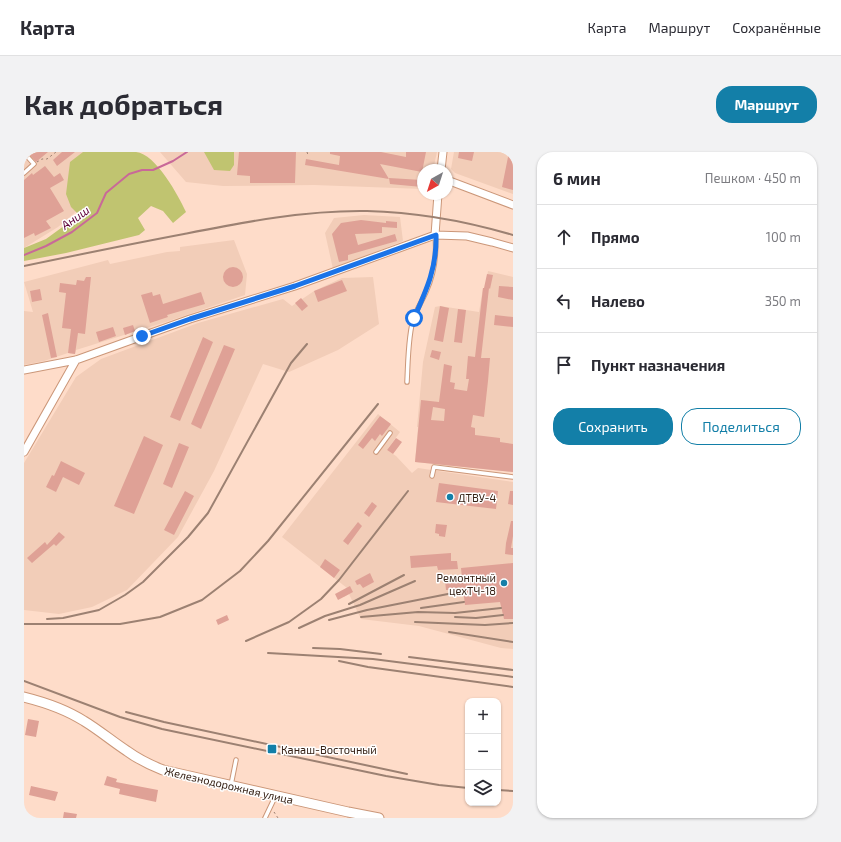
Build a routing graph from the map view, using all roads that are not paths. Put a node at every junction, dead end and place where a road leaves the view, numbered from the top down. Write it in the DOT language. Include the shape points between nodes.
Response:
graph roads {
  1 [pos="443,152"];
  2 [pos="24,153"];
  3 [pos="442,164"];
  4 [pos="24,173"];
  5 [pos="453,182"];
  6 [pos="438,200"];
  7 [pos="513,205"];
  8 [pos="436,235"];
  9 [pos="513,248"];
  10 [pos="76,360"];
  11 [pos="24,370"];
  12 [pos="407,382"];
  13 [pos="390,433"];
  14 [pos="24,452"];
  15 [pos="376,452"];
  16 [pos="432,476"];
  17 [pos="513,478"];
  18 [pos="24,697"];
  19 [pos="236,760"];
  20 [pos="230,786"];
  21 [pos="275,796"];
  22 [pos="265,818"];
  23 [pos="379,818"];
  1 -- 3 [label="street"];
  2 -- 4 [label="lane" via="34,164"];
  5 -- 7 [label="street"];
  6 -- 8 [label="street"];
  8 -- 9 [label="street" via="467,236"];
  8 -- 10 [label="street"];
  8 -- 12 [label="lane" via="433,271 411,328"];
  10 -- 11 [label="street"];
  10 -- 14 [label="street"];
  13 -- 15 [label="lane"];
  16 -- 17 [label="lane" via="434,467"];
  18 -- 20 [label="street, Железнодорожная улица" via="73,714 145,763 163,770"];
  19 -- 20 [label="lane"];
  20 -- 21 [label="street, Железнодорожная улица"];
  21 -- 22 [label="lane"];
  21 -- 23 [label="street, Железнодорожная улица"];
}
